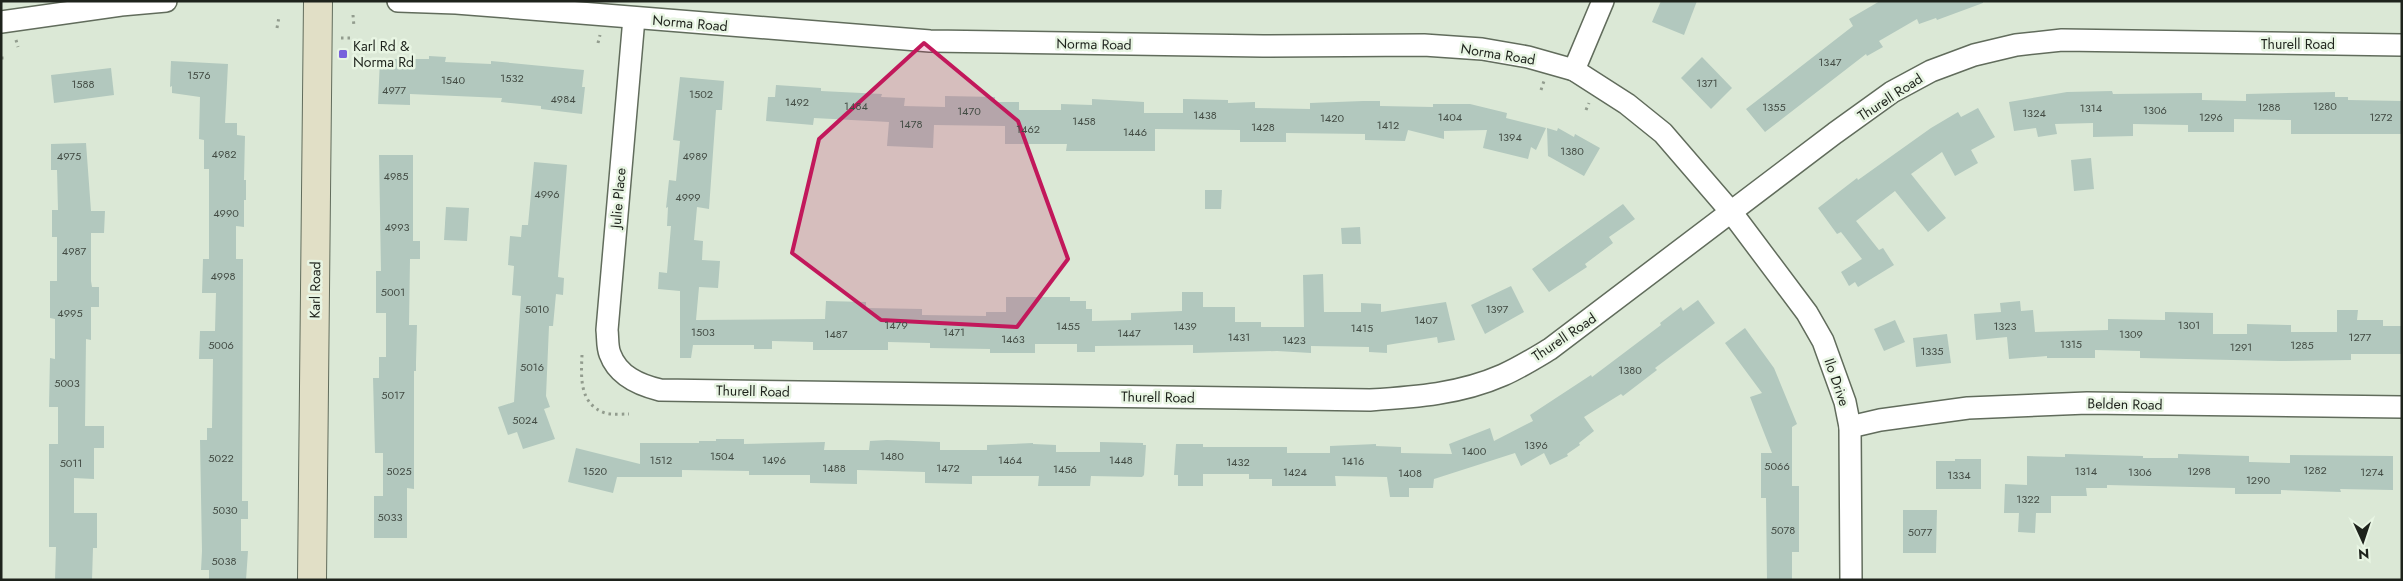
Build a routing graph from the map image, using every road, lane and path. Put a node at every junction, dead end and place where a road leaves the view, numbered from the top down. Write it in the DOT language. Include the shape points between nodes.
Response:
graph roads {
  1 [pos="166,1"];
  2 [pos="318,1"];
  3 [pos="398,1"];
  4 [pos="1603,1"];
  5 [pos="353,14"];
  6 [pos="278,17"];
  7 [pos="634,18"];
  8 [pos="1,22"];
  9 [pos="354,27"];
  10 [pos="278,28"];
  11 [pos="340,38"];
  12 [pos="354,38"];
  13 [pos="2402,45"];
  14 [pos="1,58"];
  15 [pos="7,58"];
  16 [pos="1574,70"];
  17 [pos="1732,213"];
  18 [pos="582,356"];
  19 [pos="623,374"];
  20 [pos="2402,408"];
  21 [pos="629,414"];
  22 [pos="1850,427"];
  23 [pos="312,580"];
  24 [pos="1851,580"];
  1 -- 8 [label="street"];
  2 -- 23 [label="main road, Karl Road"];
  3 -- 7 [label="street, Norma Road"];
  4 -- 16 [label="street"];
  5 -- 9 [label="path"];
  6 -- 10 [label="path"];
  7 -- 16 [label="street, Norma Road" via="930,42 1424,45 1482,49"];
  7 -- 19 [label="street, Julie Place" via="607,330 610,354"];
  11 -- 12 [label="path"];
  13 -- 17 [label="street, Thurell Road" via="2062,40 1974,54 1931,71 1892,92"];
  14 -- 15 [label="path"];
  16 -- 17 [label="street, Norma Road" via="1627,104 1663,133"];
  17 -- 19 [label="street, Thurell Road" via="1550,349 1503,375 1464,389 1420,397 1370,400 660,390 640,385"];
  17 -- 22 [label="street, Ilo Drive" via="1807,313 1823,341 1846,402"];
  18 -- 21 [label="path" via="582,385 593,406 606,413"];
  20 -- 22 [label="street, Belden Road" via="2087,403 1968,408"];
  22 -- 24 [label="street, Ilo Drive"];
}
